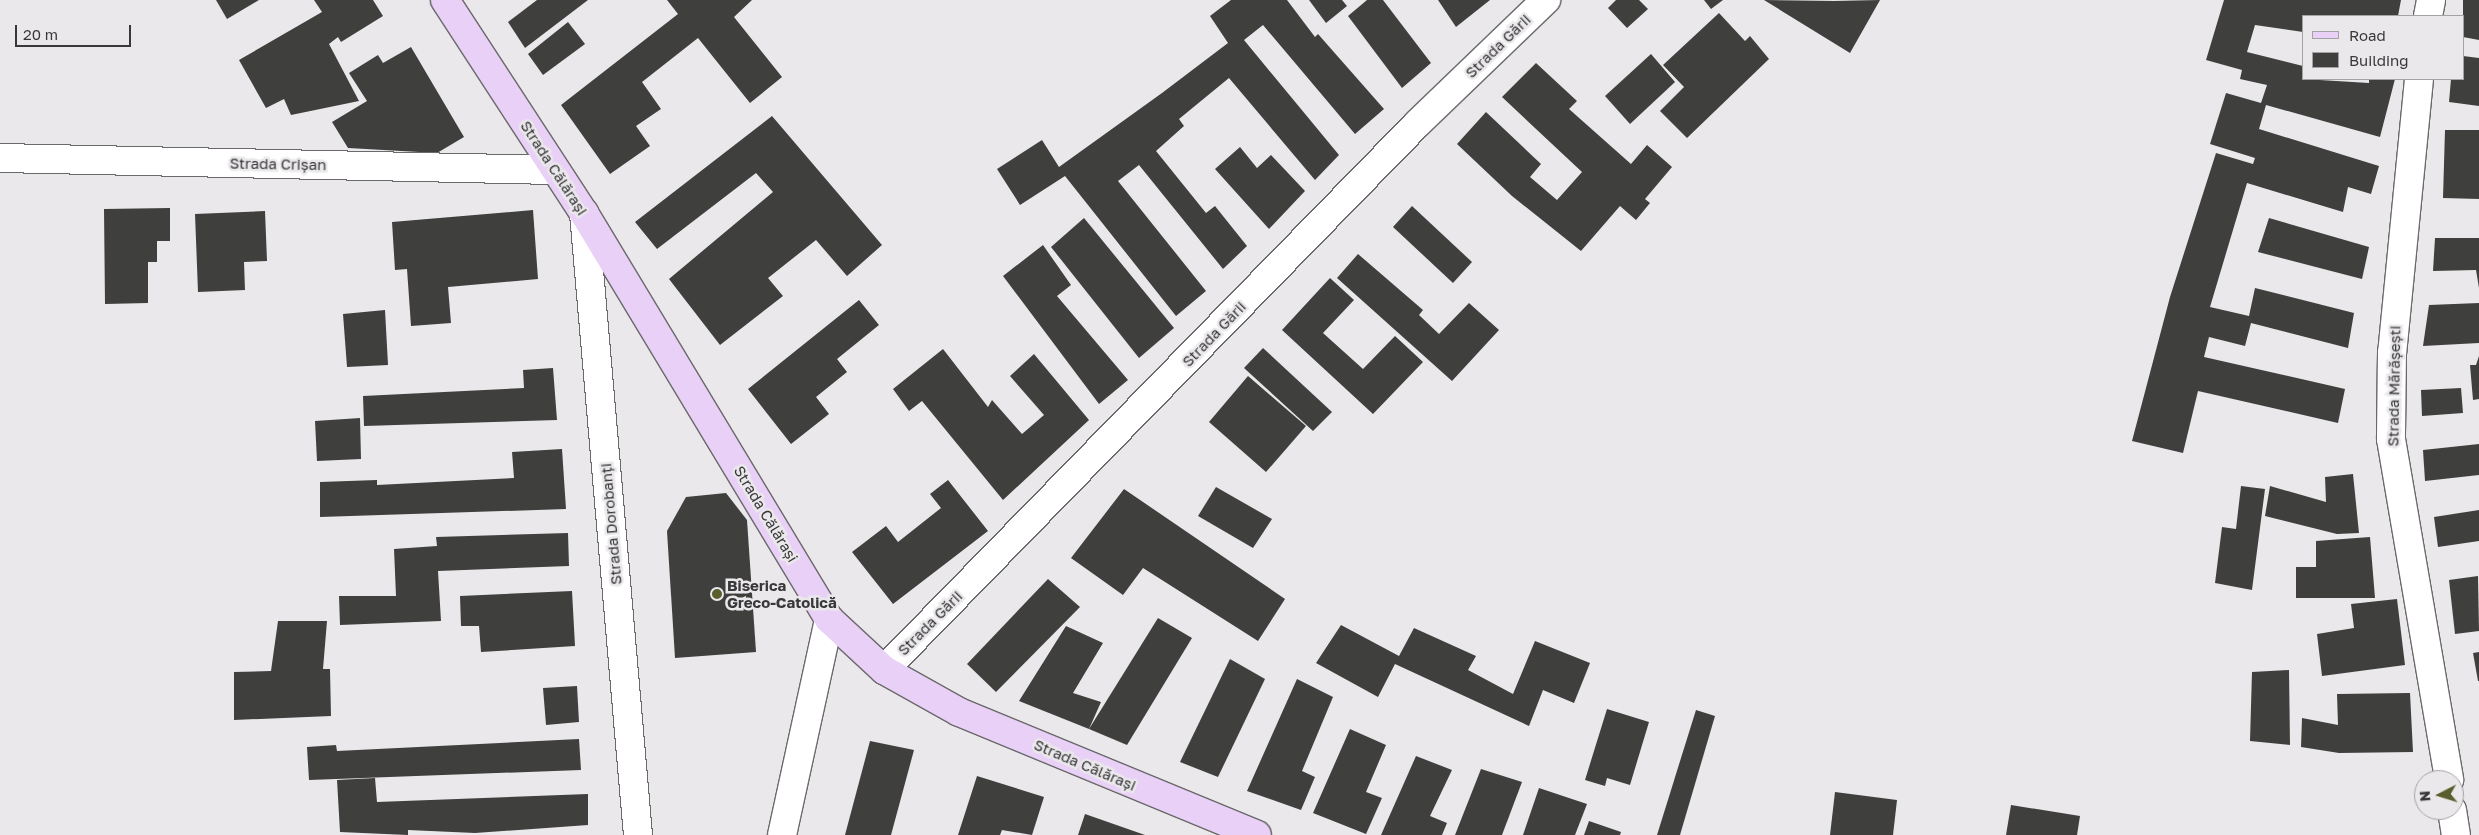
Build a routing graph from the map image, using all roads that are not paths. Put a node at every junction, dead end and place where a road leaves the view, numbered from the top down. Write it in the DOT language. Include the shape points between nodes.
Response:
graph roads {
  1 [pos="445,0"];
  2 [pos="1546,0"];
  3 [pos="2431,0"];
  4 [pos="2428,15"];
  5 [pos="2419,80"];
  6 [pos="0,158"];
  7 [pos="555,170"];
  8 [pos="584,213"];
  9 [pos="829,619"];
  10 [pos="884,670"];
  11 [pos="2447,770"];
  12 [pos="2454,820"];
  13 [pos="638,835"];
  14 [pos="782,835"];
  15 [pos="1257,835"];
  16 [pos="2456,835"];
  1 -- 7 [label="main road, Strada Călărași"];
  2 -- 10 [label="street, Strada Gării" via="1418,123"];
  3 -- 4 [label="street"];
  5 -- 11 [label="street, Strada Mărășești" via="2392,352 2391,439"];
  6 -- 7 [label="street, Strada Crișan"];
  7 -- 8 [label="main road, Strada Călărași"];
  8 -- 9 [label="main road, Strada Călărași"];
  8 -- 13 [label="street, Strada Dorobanți"];
  9 -- 10 [label="main road, Strada Călărași"];
  9 -- 14 [label="street"];
  10 -- 15 [label="main road, Strada Călărași" via="959,712"];
  12 -- 16 [label="street"];
}
